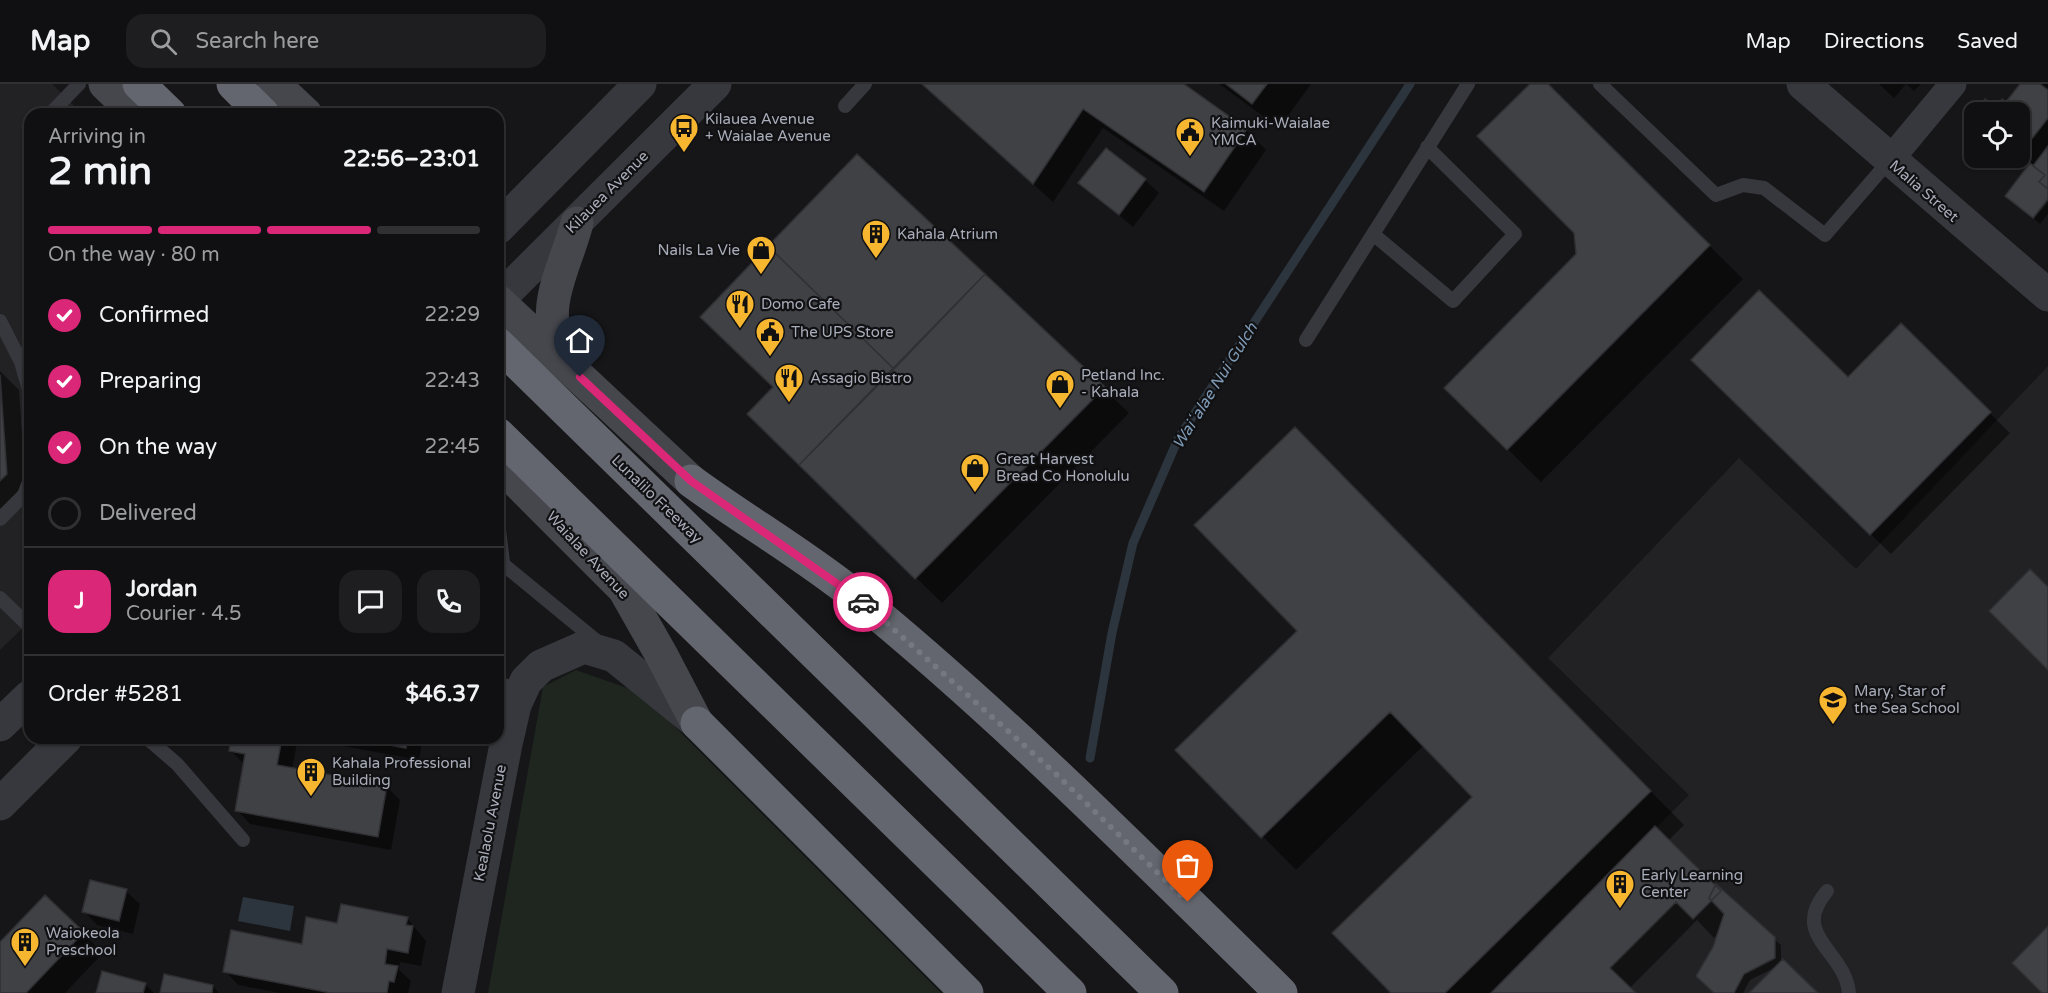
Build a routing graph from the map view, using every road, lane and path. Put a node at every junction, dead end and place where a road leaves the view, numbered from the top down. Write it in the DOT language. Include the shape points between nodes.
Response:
graph roads {
  1 [pos="79,84"];
  2 [pos="105,84"];
  3 [pos="139,84"];
  4 [pos="232,84"];
  5 [pos="274,84"];
  6 [pos="640,84"];
  7 [pos="715,84"];
  8 [pos="865,84"];
  9 [pos="1468,84"];
  10 [pos="1600,84"];
  11 [pos="1803,84"];
  12 [pos="1953,84"];
  13 [pos="845,106"];
  14 [pos="56,108"];
  15 [pos="130,108"];
  16 [pos="164,108"];
  17 [pos="257,108"];
  18 [pos="300,108"];
  19 [pos="1427,147"];
  20 [pos="1889,161"];
  21 [pos="540,186"];
  22 [pos="504,203"];
  23 [pos="504,222"];
  24 [pos="577,223"];
  25 [pos="1373,234"];
  26 [pos="504,295"];
  27 [pos="2048,295"];
  28 [pos="504,307"];
  29 [pos="0,321"];
  30 [pos="1306,340"];
  31 [pos="504,350"];
  32 [pos="564,362"];
  33 [pos="24,372"];
  34 [pos="504,440"];
  35 [pos="504,480"];
  36 [pos="691,481"];
  37 [pos="24,495"];
  38 [pos="0,519"];
  39 [pos="504,564"];
  40 [pos="0,598"];
  41 [pos="24,621"];
  42 [pos="614,656"];
  43 [pos="510,687"];
  44 [pos="24,702"];
  45 [pos="697,723"];
  46 [pos="0,725"];
  47 [pos="60,744"];
  48 [pos="154,744"];
  49 [pos="0,804"];
  50 [pos="243,840"];
  51 [pos="1827,891"];
  52 [pos="458,993"];
  53 [pos="967,993"];
  54 [pos="1070,993"];
  55 [pos="1162,993"];
  56 [pos="1281,993"];
  57 [pos="1850,993"];
  1 -- 14 [label="lane"];
  2 -- 15 [label="main road"];
  3 -- 16 [label="highway"];
  4 -- 17 [label="highway"];
  5 -- 18 [label="main road"];
  6 -- 21 [label="street"];
  7 -- 24 [label="street, Kilauea Avenue"];
  8 -- 13 [label="lane"];
  9 -- 19 [label="lane"];
  10 -- 20 [label="lane" via="1716,195 1743,185 1764,188 1825,235"];
  11 -- 20 [label="street, Malia Street"];
  12 -- 20 [label="street"];
  19 -- 25 [label="lane"];
  19 -- 25 [label="lane" via="1515,234 1453,301"];
  20 -- 27 [label="street, Malia Street"];
  21 -- 22 [label="street"];
  21 -- 23 [label="street"];
  24 -- 26 [label="street, Kilauea Avenue"];
  24 -- 32 [label="main road" via="553,297 553,339"];
  25 -- 30 [label="lane"];
  28 -- 32 [label="main road"];
  29 -- 33 [label="lane"];
  31 -- 55 [label="highway, Lunalilo Freeway"];
  32 -- 36 [label="main road"];
  34 -- 54 [label="highway"];
  35 -- 45 [label="main road, Waialae Avenue" via="624,589"];
  36 -- 56 [label="highway" via="851,593 896,630 1054,772"];
  37 -- 38 [label="lane"];
  39 -- 42 [label="lane"];
  40 -- 41 [label="lane"];
  42 -- 43 [label="street, Kealaolu Avenue" via="584,647 541,666 526,681"];
  42 -- 45 [label="street, Kealaolu Avenue"];
  43 -- 52 [label="street, Kealaolu Avenue" via="515,705"];
  44 -- 46 [label="street"];
  45 -- 53 [label="highway"];
  47 -- 49 [label="street"];
  48 -- 50 [label="lane" via="177,764"];
  51 -- 57 [label="lane" via="1814,910 1813,927 1841,966"];
}
